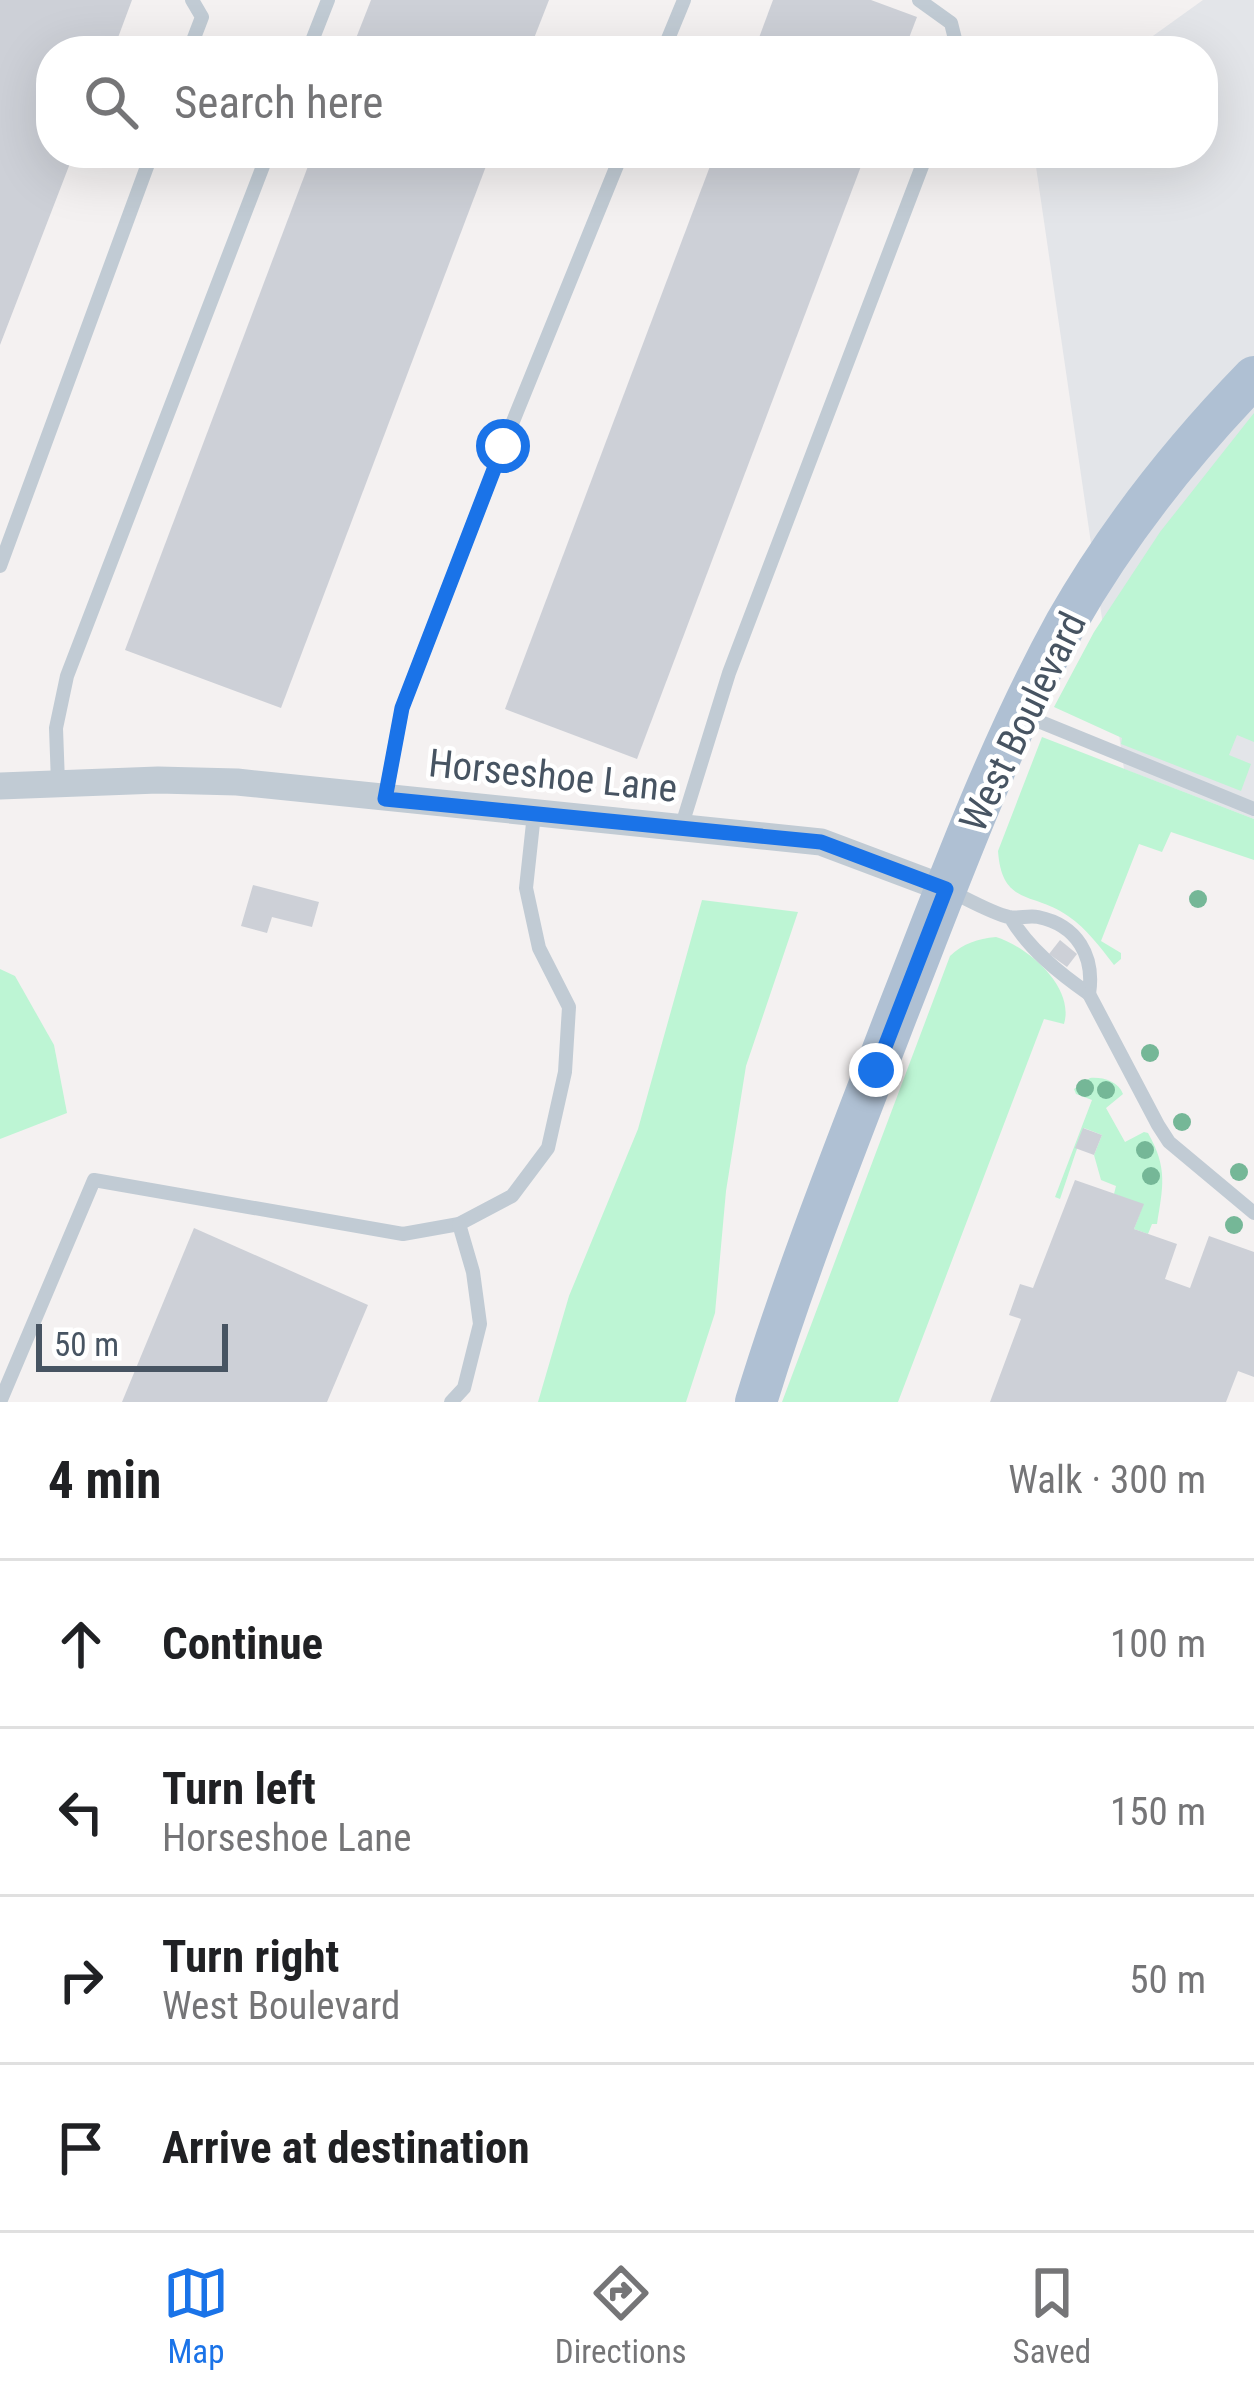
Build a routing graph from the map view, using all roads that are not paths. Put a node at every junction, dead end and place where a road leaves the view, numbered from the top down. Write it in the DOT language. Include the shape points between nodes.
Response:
graph roads {
  1 [pos="191,0"];
  2 [pos="328,0"];
  3 [pos="684,0"];
  4 [pos="919,0"];
  5 [pos="195,36"];
  6 [pos="314,36"];
  7 [pos="669,36"];
  8 [pos="954,36"];
  9 [pos="146,168"];
  10 [pos="262,168"];
  11 [pos="616,168"];
  12 [pos="921,168"];
  13 [pos="1254,377"];
  14 [pos="0,566"];
  15 [pos="1021,714"];
  16 [pos="58,783"];
  17 [pos="0,785"];
  18 [pos="385,799"];
  19 [pos="1254,808"];
  20 [pos="534,814"];
  21 [pos="682,828"];
  22 [pos="946,889"];
  23 [pos="1010,917"];
  24 [pos="1089,994"];
  25 [pos="1254,1213"];
  26 [pos="459,1224"];
  27 [pos="785,1308"];
  28 [pos="1,1402"];
  29 [pos="451,1402"];
  30 [pos="740,1402"];
  31 [pos="756,1402"];
  1 -- 5 [label="lane" via="202,17"];
  2 -- 6 [label="lane"];
  3 -- 7 [label="lane"];
  4 -- 8 [label="lane" via="950,23"];
  9 -- 14 [label="lane"];
  10 -- 16 [label="lane" via="67,676 56,728"];
  11 -- 18 [label="lane" via="402,708"];
  12 -- 21 [label="lane" via="729,673"];
  13 -- 15 [label="main road, West Boulevard" via="1137,515 1067,622"];
  15 -- 19 [label="lane"];
  15 -- 22 [label="main road, West Boulevard"];
  16 -- 17 [label="street, Horseshoe Lane"];
  16 -- 18 [label="street, Horseshoe Lane" via="237,782"];
  18 -- 20 [label="street, Horseshoe Lane"];
  20 -- 21 [label="street, Horseshoe Lane"];
  20 -- 26 [label="lane" via="526,888 539,948 569,1007 565,1072 548,1148 512,1196"];
  21 -- 22 [label="street, Horseshoe Lane" via="821,842"];
  22 -- 23 [label="lane"];
  22 -- 27 [label="main road, West Boulevard"];
  23 -- 24 [label="lane" via="1029,944"];
  23 -- 24 [label="lane" via="1044,918 1076,937 1090,966"];
  24 -- 25 [label="lane" via="1169,1142"];
  26 -- 28 [label="lane" via="403,1234 94,1180"];
  26 -- 29 [label="lane" via="480,1324 464,1388"];
  27 -- 30 [label="main road, West Boulevard"];
  27 -- 31 [label="main road, West Boulevard"];
}
